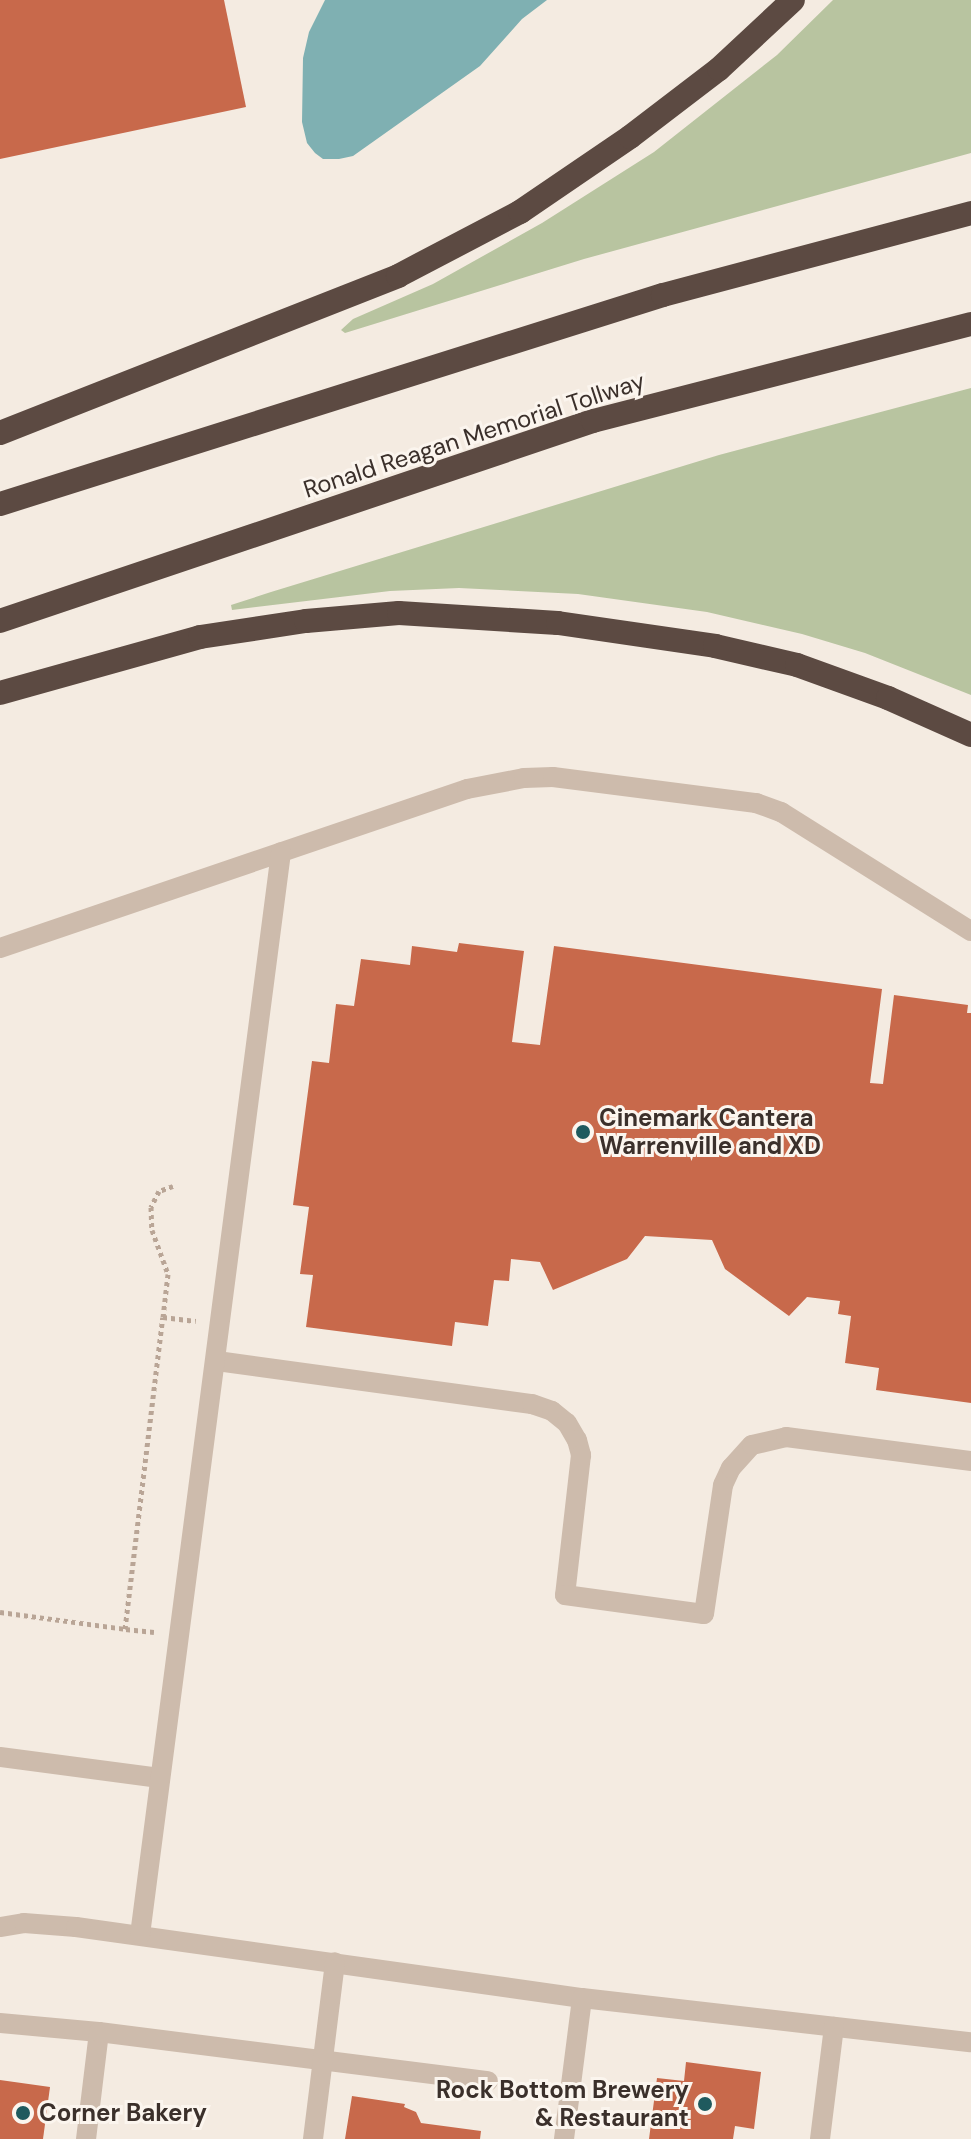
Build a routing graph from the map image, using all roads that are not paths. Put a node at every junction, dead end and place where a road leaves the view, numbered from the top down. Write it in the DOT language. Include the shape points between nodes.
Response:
graph roads {
  1 [pos="793,0"];
  2 [pos="971,213"];
  3 [pos="971,324"];
  4 [pos="0,433"];
  5 [pos="0,504"];
  6 [pos="0,621"];
  7 [pos="0,693"];
  8 [pos="971,735"];
  9 [pos="281,852"];
  10 [pos="971,931"];
  11 [pos="0,948"];
  12 [pos="217,1361"];
  13 [pos="971,1461"];
  14 [pos="0,1757"];
  15 [pos="160,1778"];
  16 [pos="0,1927"];
  17 [pos="140,1935"];
  18 [pos="335,1962"];
  19 [pos="582,1998"];
  20 [pos="0,2023"];
  21 [pos="834,2027"];
  22 [pos="99,2032"];
  23 [pos="971,2042"];
  24 [pos="321,2057"];
  25 [pos="488,2081"];
  26 [pos="86,2139"];
  27 [pos="313,2139"];
  28 [pos="564,2139"];
  29 [pos="820,2139"];
  1 -- 4 [label="highway" via="719,69 520,212 398,276"];
  2 -- 5 [label="highway" via="663,295"];
  3 -- 6 [label="highway, Ronald Reagan Memorial Tollway" via="593,421"];
  7 -- 8 [label="highway" via="200,637 399,613 558,623 715,646 797,665"];
  9 -- 10 [label="lane" via="467,789 553,777 756,803 781,812"];
  9 -- 11 [label="lane"];
  9 -- 12 [label="lane"];
  12 -- 13 [label="lane" via="552,1411 567,1423 581,1455 565,1595 704,1614 723,1485 752,1445 786,1437"];
  12 -- 15 [label="lane"];
  14 -- 15 [label="lane"];
  15 -- 17 [label="lane"];
  16 -- 17 [label="lane" via="24,1923"];
  17 -- 18 [label="lane"];
  18 -- 19 [label="lane"];
  18 -- 24 [label="lane"];
  19 -- 21 [label="lane"];
  19 -- 28 [label="lane"];
  20 -- 22 [label="lane"];
  21 -- 23 [label="lane"];
  21 -- 29 [label="lane"];
  22 -- 24 [label="lane"];
  22 -- 26 [label="lane"];
  24 -- 25 [label="lane"];
  24 -- 27 [label="lane"];
}
